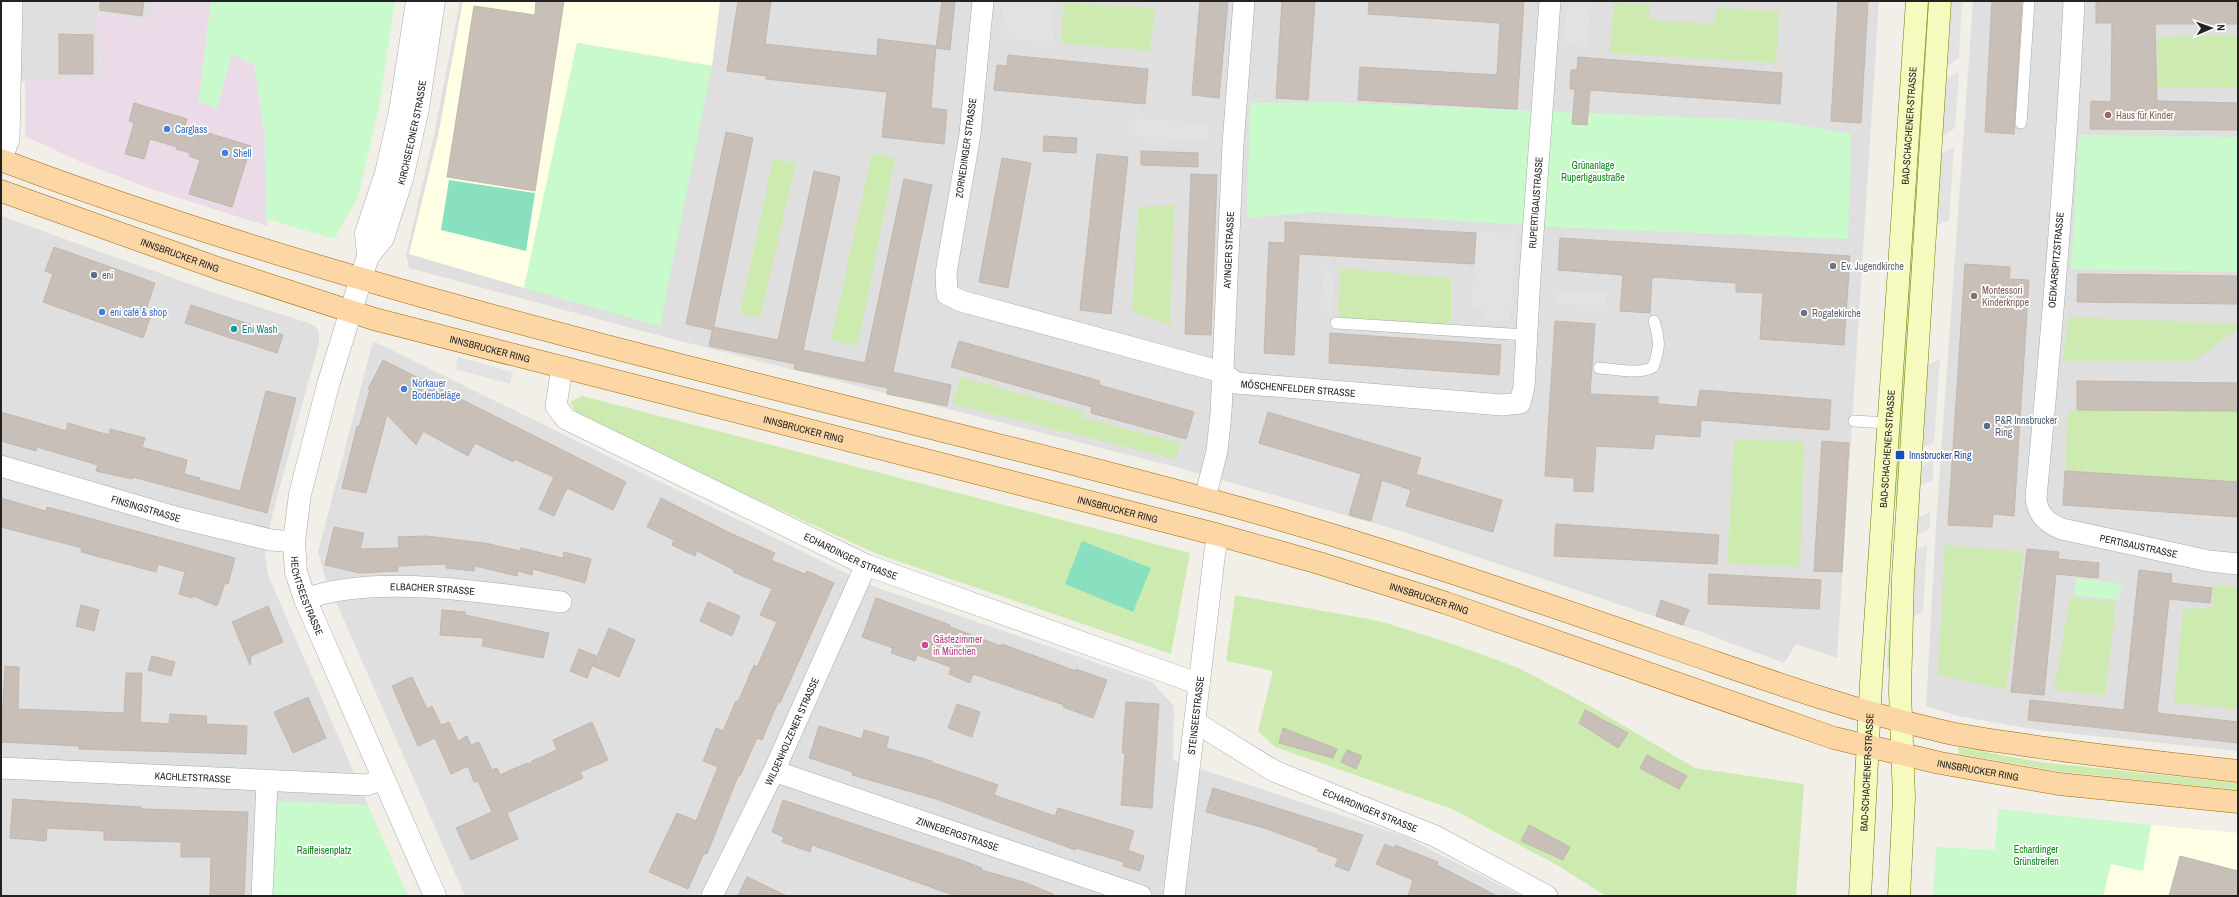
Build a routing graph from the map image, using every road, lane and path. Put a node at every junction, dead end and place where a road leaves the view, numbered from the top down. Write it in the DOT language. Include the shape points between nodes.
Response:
graph roads {
  1 [pos="12,1"];
  2 [pos="417,1"];
  3 [pos="434,1"];
  4 [pos="983,1"];
  5 [pos="1244,1"];
  6 [pos="1550,1"];
  7 [pos="1917,1"];
  8 [pos="1940,1"];
  9 [pos="2030,1"];
  10 [pos="2074,1"];
  11 [pos="6,56"];
  12 [pos="2021,123"];
  13 [pos="1,160"];
  14 [pos="1,192"];
  15 [pos="368,256"];
  16 [pos="361,279"];
  17 [pos="947,294"];
  18 [pos="351,312"];
  19 [pos="1654,321"];
  20 [pos="1336,323"];
  21 [pos="1527,335"];
  22 [pos="562,367"];
  23 [pos="1599,368"];
  24 [pos="1222,372"];
  25 [pos="1520,403"];
  26 [pos="1854,421"];
  27 [pos="1888,423"];
  28 [pos="1,466"];
  29 [pos="1205,498"];
  30 [pos="2042,517"];
  31 [pos="1219,535"];
  32 [pos="294,542"];
  33 [pos="2238,564"];
  34 [pos="866,565"];
  35 [pos="305,599"];
  36 [pos="561,602"];
  37 [pos="1199,684"];
  38 [pos="1869,712"];
  39 [pos="1902,721"];
  40 [pos="1195,722"];
  41 [pos="1867,746"];
  42 [pos="1904,755"];
  43 [pos="1,768"];
  44 [pos="774,771"];
  45 [pos="2238,771"];
  46 [pos="383,779"];
  47 [pos="267,782"];
  48 [pos="2238,802"];
  49 [pos="262,896"];
  50 [pos="435,896"];
  51 [pos="712,896"];
  52 [pos="1141,896"];
  53 [pos="1174,896"];
  54 [pos="1547,896"];
  55 [pos="1860,896"];
  56 [pos="1899,896"];
  1 -- 11 [label="street"];
  2 -- 15 [label="street, KIRCHSEEONER STRASSE" via="400,112 386,173 366,233"];
  3 -- 15 [label="street, KIRCHSEEONER STRASSE" via="418,108 402,179 383,238"];
  4 -- 17 [label="street, ZORNEDINGER STRASSE" via="970,134 946,273"];
  5 -- 24 [label="street, AYINGER STRASSE" via="1233,144"];
  6 -- 21 [label="street, RUPERTIGAUSTRASSE"];
  7 -- 27 [label="main road, BAD-SCHACHENER-STRASSE"];
  8 -- 39 [label="main road" via="1903,577 1900,691"];
  9 -- 12 [label="lane"];
  10 -- 30 [label="street, OEDKARSPITZSTRASSE" via="2048,368 2036,497 2037,509"];
  11 -- 13 [label="street" via="9,139"];
  13 -- 16 [label="main road" via="161,217"];
  14 -- 18 [label="main road, INNSBRUCKER RING"];
  15 -- 16 [label="street, KIRCHSEEONER STRASSE"];
  16 -- 18 [label="street, HECHTSEESTRASSE"];
  16 -- 29 [label="main road" via="571,337"];
  17 -- 24 [label="street, MÖSCHENFELDER STRASSE" via="961,301"];
  18 -- 22 [label="main road, INNSBRUCKER RING"];
  18 -- 32 [label="street, HECHTSEESTRASSE" via="328,385 300,494"];
  19 -- 23 [label="lane" via="1660,350 1653,367 1646,371"];
  20 -- 21 [label="lane"];
  21 -- 25 [label="street, RUPERTIGAUSTRASSE" via="1524,387"];
  22 -- 31 [label="main road, INNSBRUCKER RING"];
  22 -- 34 [label="street, ECHARDINGER STRASSE" via="556,406 566,419"];
  24 -- 25 [label="street, MÖSCHENFELDER STRASSE" via="1236,383 1502,405"];
  24 -- 29 [label="street, AYINGER STRASSE" via="1217,451"];
  26 -- 27 [label="lane"];
  27 -- 38 [label="main road, BAD-SCHACHENER-STRASSE"];
  28 -- 32 [label="street, FINSINGSTRASSE" via="179,518 271,540"];
  29 -- 38 [label="main road" via="1452,572 1836,704"];
  30 -- 33 [label="street, PERTISAUSTRASSE" via="2051,525 2062,529 2209,561"];
  31 -- 37 [label="street, STEINSEESTRASSE" via="1214,556"];
  31 -- 41 [label="main road, INNSBRUCKER RING" via="1446,603 1814,732"];
  32 -- 35 [label="street, HECHTSEESTRASSE" via="296,572"];
  34 -- 37 [label="street, ECHARDINGER STRASSE"];
  34 -- 44 [label="street, WILDENHOLZENER STRASSE"];
  35 -- 36 [label="street, ELBACHER STRASSE" via="322,592 376,586 456,590"];
  35 -- 46 [label="street, HECHTSEESTRASSE"];
  37 -- 40 [label="street, STEINSEESTRASSE"];
  38 -- 39 [label="main road"];
  38 -- 41 [label="main road, BAD-SCHACHENER-STRASSE"];
  39 -- 42 [label="main road"];
  39 -- 45 [label="main road" via="1959,735 2069,752"];
  40 -- 53 [label="street, STEINSEESTRASSE"];
  40 -- 54 [label="street, ECHARDINGER STRASSE" via="1274,771 1436,836"];
  41 -- 42 [label="main road, INNSBRUCKER RING"];
  41 -- 55 [label="main road, BAD-SCHACHENER-STRASSE"];
  42 -- 48 [label="main road, INNSBRUCKER RING" via="2059,784"];
  42 -- 56 [label="main road"];
  43 -- 47 [label="street, KACHLETSTRASSE"];
  44 -- 51 [label="street, WILDENHOLZENER STRASSE"];
  44 -- 52 [label="street, ZINNEBERGSTRASSE"];
  46 -- 47 [label="street, KACHLETSTRASSE" via="367,785"];
  46 -- 50 [label="street, HECHTSEESTRASSE"];
  47 -- 49 [label="street"];
}
